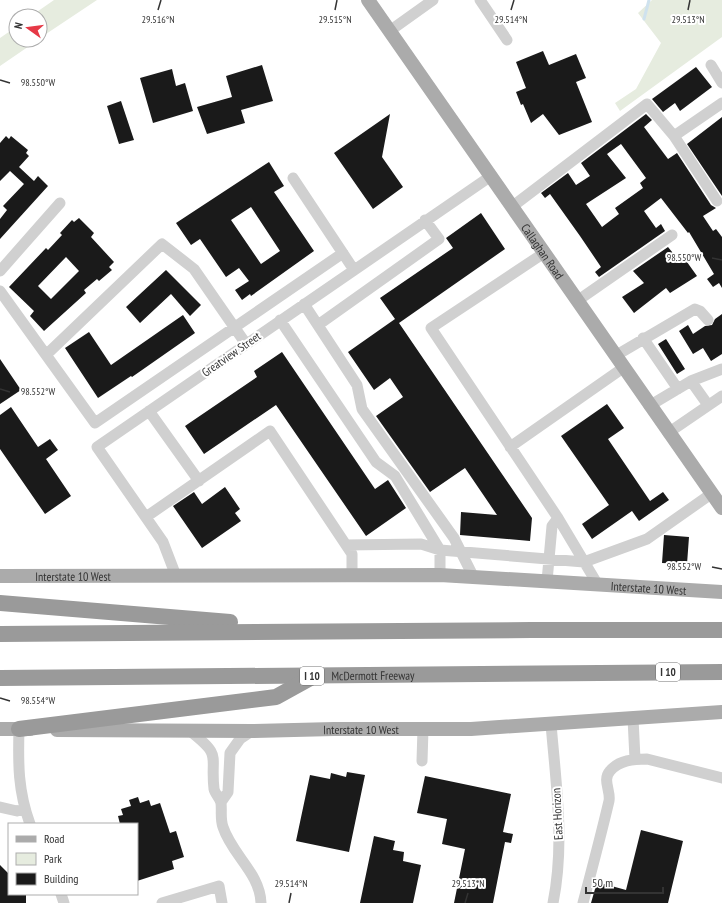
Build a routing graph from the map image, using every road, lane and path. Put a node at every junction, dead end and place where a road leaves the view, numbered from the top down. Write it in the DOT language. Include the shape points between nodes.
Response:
graph roads {
  1 [pos="368,0"];
  2 [pos="433,0"];
  3 [pos="480,0"];
  4 [pos="390,30"];
  5 [pos="507,40"];
  6 [pos="711,65"];
  7 [pos="722,83"];
  8 [pos="722,103"];
  9 [pos="674,136"];
  10 [pos="491,176"];
  11 [pos="292,178"];
  12 [pos="717,201"];
  13 [pos="60,203"];
  14 [pos="513,206"];
  15 [pos="426,220"];
  16 [pos="672,235"];
  17 [pos="343,253"];
  18 [pos="544,253"];
  19 [pos="354,270"];
  20 [pos="0,271"];
  21 [pos="0,291"];
  22 [pos="577,301"];
  23 [pos="304,304"];
  24 [pos="280,320"];
  25 [pos="708,320"];
  26 [pos="318,324"];
  27 [pos="234,328"];
  28 [pos="643,338"];
  29 [pos="246,344"];
  30 [pos="46,355"];
  31 [pos="615,356"];
  32 [pos="623,368"];
  33 [pos="722,369"];
  34 [pos="691,381"];
  35 [pos="678,389"];
  36 [pos="721,400"];
  37 [pos="708,405"];
  38 [pos="650,406"];
  39 [pos="149,411"];
  40 [pos="668,433"];
  41 [pos="510,447"];
  42 [pos="199,481"];
  43 [pos="718,503"];
  44 [pos="146,517"];
  45 [pos="558,518"];
  46 [pos="346,545"];
  47 [pos="440,550"];
  48 [pos="461,552"];
  49 [pos="549,560"];
  50 [pos="584,562"];
  51 [pos="352,575"];
  52 [pos="440,575"];
  53 [pos="0,576"];
  54 [pos="176,576"];
  55 [pos="473,576"];
  56 [pos="547,581"];
  57 [pos="598,585"];
  58 [pos="719,593"];
  59 [pos="0,603"];
  60 [pos="722,630"];
  61 [pos="338,631"];
  62 [pos="0,634"];
  63 [pos="722,672"];
  64 [pos="315,676"];
  65 [pos="0,678"];
  66 [pos="722,705"];
  67 [pos="716,712"];
  68 [pos="633,718"];
  69 [pos="551,724"];
  70 [pos="0,729"];
  71 [pos="19,729"];
  72 [pos="423,729"];
  73 [pos="190,731"];
  74 [pos="252,732"];
  75 [pos="635,759"];
  76 [pos="422,761"];
  77 [pos="722,778"];
  78 [pos="221,802"];
  79 [pos="0,807"];
  80 [pos="25,809"];
  81 [pos="30,823"];
  82 [pos="193,899"];
  83 [pos="163,903"];
  84 [pos="222,903"];
  85 [pos="261,903"];
  86 [pos="553,903"];
  87 [pos="583,903"];
  1 -- 4 [label="main road, Callaghan Road"];
  2 -- 4 [label="street"];
  3 -- 5 [label="street"];
  4 -- 10 [label="main road, Callaghan Road"];
  6 -- 7 [label="street"];
  8 -- 9 [label="street"];
  9 -- 12 [label="street"];
  9 -- 14 [label="street" via="647,104"];
  10 -- 14 [label="main road, Callaghan Road"];
  10 -- 15 [label="street, Greatview Street"];
  11 -- 17 [label="street"];
  13 -- 20 [label="street"];
  14 -- 18 [label="main road, Callaghan Road"];
  15 -- 19 [label="street, Greatview Street"];
  15 -- 26 [label="street" via="439,239"];
  16 -- 22 [label="street"];
  17 -- 19 [label="street"];
  17 -- 27 [label="street"];
  18 -- 22 [label="main road, Callaghan Road"];
  18 -- 41 [label="street" via="431,328"];
  19 -- 23 [label="street, Greatview Street"];
  21 -- 30 [label="street"];
  22 -- 31 [label="main road, Callaghan Road"];
  23 -- 24 [label="street, Greatview Street"];
  23 -- 26 [label="street"];
  24 -- 29 [label="street, Greatview Street"];
  24 -- 47 [label="street" via="376,462 395,476"];
  25 -- 28 [label="street" via="700,310 695,309"];
  26 -- 48 [label="street" via="357,384 362,409 454,538"];
  27 -- 29 [label="street"];
  27 -- 30 [label="street" via="95,423"];
  27 -- 30 [label="street" via="194,269 162,244"];
  28 -- 31 [label="street"];
  28 -- 35 [label="street"];
  29 -- 39 [label="street, Greatview Street"];
  31 -- 32 [label="main road, Callaghan Road"];
  32 -- 38 [label="main road, Callaghan Road"];
  32 -- 41 [label="street"];
  33 -- 34 [label="street"];
  34 -- 35 [label="street"];
  34 -- 37 [label="street"];
  35 -- 38 [label="street"];
  36 -- 37 [label="street"];
  37 -- 40 [label="street"];
  38 -- 40 [label="main road, Callaghan Road"];
  39 -- 42 [label="street"];
  39 -- 44 [label="street, Greatview Street" via="97,446"];
  40 -- 43 [label="main road, Callaghan Road"];
  41 -- 45 [label="street"];
  42 -- 44 [label="street"];
  42 -- 46 [label="street" via="270,431"];
  43 -- 50 [label="street" via="647,539"];
  44 -- 54 [label="street, Greatview Street" via="163,542"];
  45 -- 49 [label="street" via="552,526"];
  45 -- 50 [label="street"];
  46 -- 47 [label="street" via="421,544"];
  46 -- 51 [label="street" via="352,554"];
  47 -- 48 [label="street"];
  47 -- 52 [label="street"];
  48 -- 49 [label="street"];
  48 -- 55 [label="street"];
  49 -- 50 [label="street"];
  49 -- 56 [label="street"];
  50 -- 57 [label="street"];
  51 -- 52 [label="main road, Interstate 10 West"];
  51 -- 54 [label="main road, Interstate 10 West"];
  52 -- 55 [label="main road, Interstate 10 West"];
  53 -- 54 [label="main road, Interstate 10 West"];
  55 -- 56 [label="main road, Interstate 10 West"];
  56 -- 57 [label="main road, Interstate 10 West"];
  57 -- 58 [label="main road, Interstate 10 West"];
  59 -- 61 [label="highway"];
  60 -- 61 [label="highway"];
  61 -- 62 [label="highway"];
  63 -- 64 [label="highway, McDermott Freeway / I 10"];
  64 -- 65 [label="highway, McDermott Freeway / I 10"];
  64 -- 71 [label="highway" via="276,697"];
  66 -- 67 [label="main road"];
  67 -- 68 [label="main road, Interstate 10 West"];
  68 -- 69 [label="main road, Interstate 10 West"];
  68 -- 75 [label="street"];
  69 -- 72 [label="main road, Interstate 10 West"];
  69 -- 86 [label="street, East Horizon" via="559,845 557,885"];
  70 -- 71 [label="main road, Interstate 10 West"];
  71 -- 73 [label="main road, Interstate 10 West"];
  71 -- 80 [label="street" via="18,771"];
  72 -- 74 [label="main road, Interstate 10 West"];
  72 -- 76 [label="street"];
  73 -- 74 [label="main road, Interstate 10 West"];
  73 -- 78 [label="street" via="204,742 214,755 214,790"];
  74 -- 78 [label="street" via="240,739 230,753 228,792"];
  75 -- 77 [label="street"];
  75 -- 87 [label="street" via="621,763 610,771 606,778 610,798"];
  78 -- 85 [label="street" via="222,827 256,880 261,893"];
  79 -- 80 [label="street" via="17,811"];
  80 -- 81 [label="street"];
  82 -- 83 [label="street"];
  82 -- 84 [label="street" via="219,886"];
}
